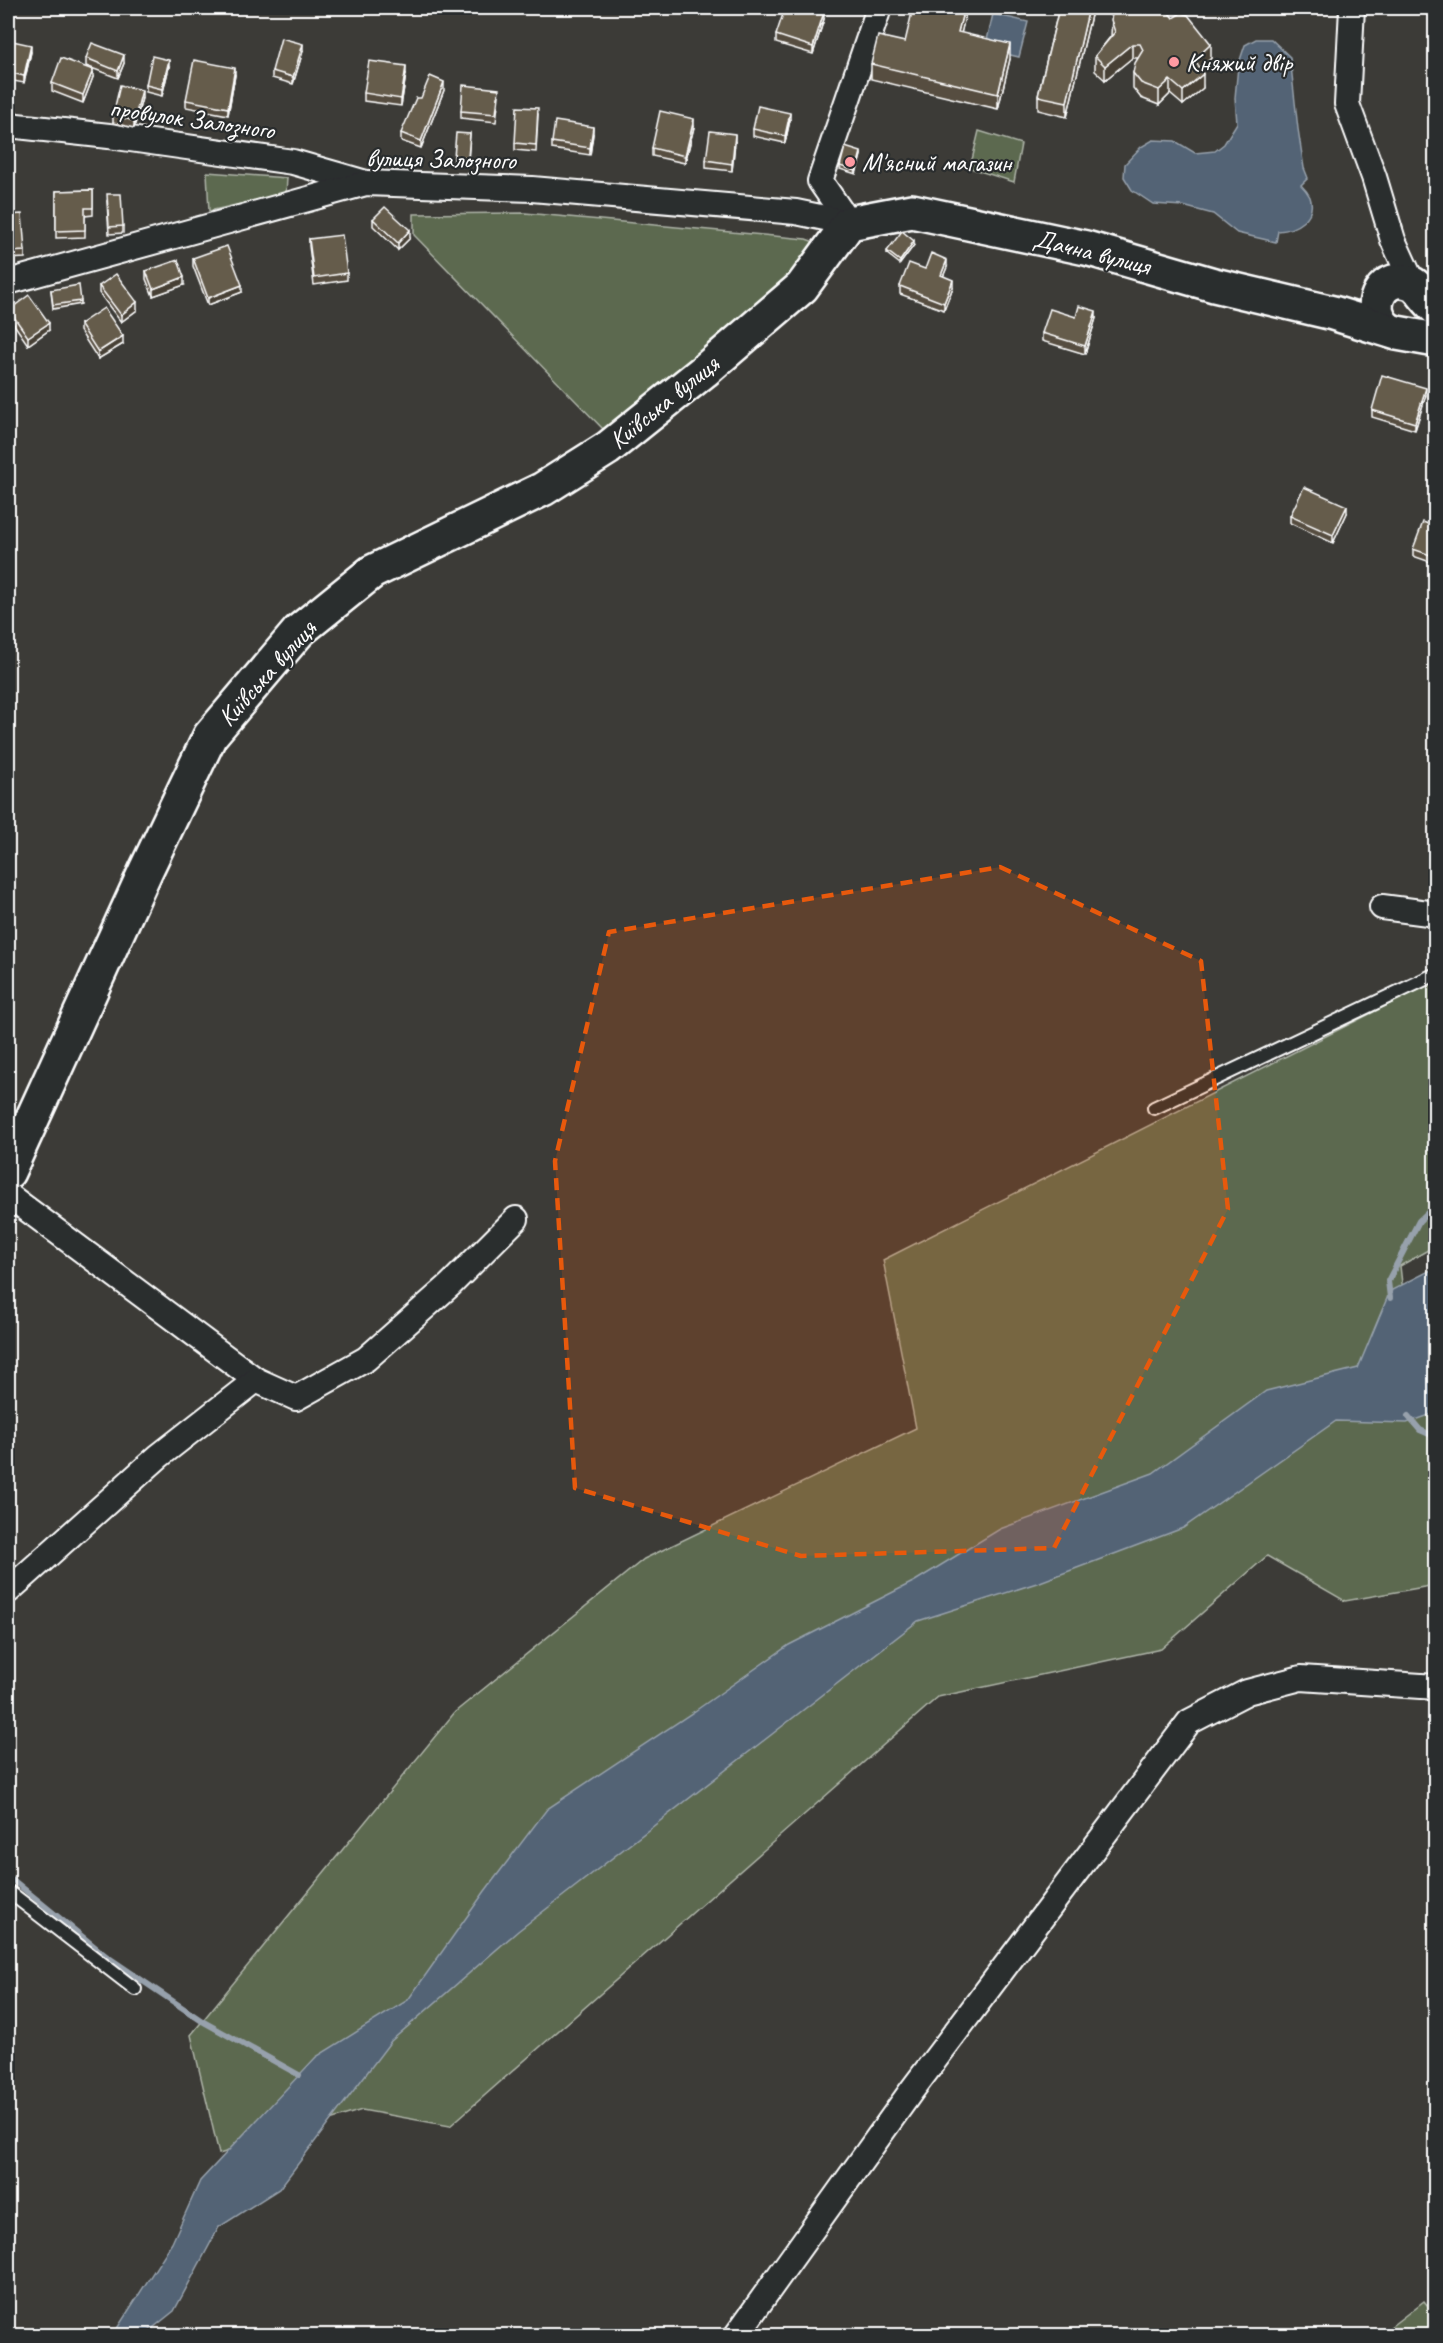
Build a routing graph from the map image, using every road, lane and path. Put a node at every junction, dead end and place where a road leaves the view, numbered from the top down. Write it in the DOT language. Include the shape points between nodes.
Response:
graph roads {
  1 [pos="879,8"];
  2 [pos="1352,8"];
  3 [pos="8,125"];
  4 [pos="366,183"];
  5 [pos="849,223"];
  6 [pos="1393,240"];
  7 [pos="8,282"];
  8 [pos="1424,297"];
  9 [pos="1385,313"];
  10 [pos="1436,340"];
  11 [pos="1382,907"];
  12 [pos="1436,914"];
  13 [pos="1436,974"];
  14 [pos="1154,1108"];
  15 [pos="8,1172"];
  16 [pos="8,1195"];
  17 [pos="516,1219"];
  18 [pos="256,1380"];
  19 [pos="8,1591"];
  20 [pos="1436,1687"];
  21 [pos="8,1892"];
  22 [pos="135,1989"];
  23 [pos="736,2336"];
  1 -- 5 [label="street" via="820,181"];
  2 -- 6 [label="street" via="1347,104"];
  3 -- 4 [label="street, провулок Залозного" via="293,162"];
  4 -- 5 [label="street, вулиця Залозного" via="532,189 796,212"];
  4 -- 7 [label="street, вулиця Залозного"];
  5 -- 9 [label="street, Дачна вулиця" via="912,211 1086,248 1214,285 1333,313 1362,306"];
  5 -- 15 [label="street, Київська вулиця" via="802,287 608,448 543,489 372,572 299,631 210,736"];
  6 -- 8 [label="street"];
  6 -- 9 [label="street"];
  8 -- 9 [label="street" via="1401,281 1389,284"];
  8 -- 9 [label="street" via="1423,319 1407,332"];
  9 -- 10 [label="street"];
  11 -- 12 [label="street"];
  13 -- 14 [label="lane"];
  16 -- 18 [label="street"];
  17 -- 18 [label="street" via="450,1285 366,1359 296,1398"];
  18 -- 19 [label="street" via="159,1456"];
  20 -- 23 [label="street" via="1301,1678 1247,1692 1189,1722 912,2090"];
  21 -- 22 [label="lane"];
}
